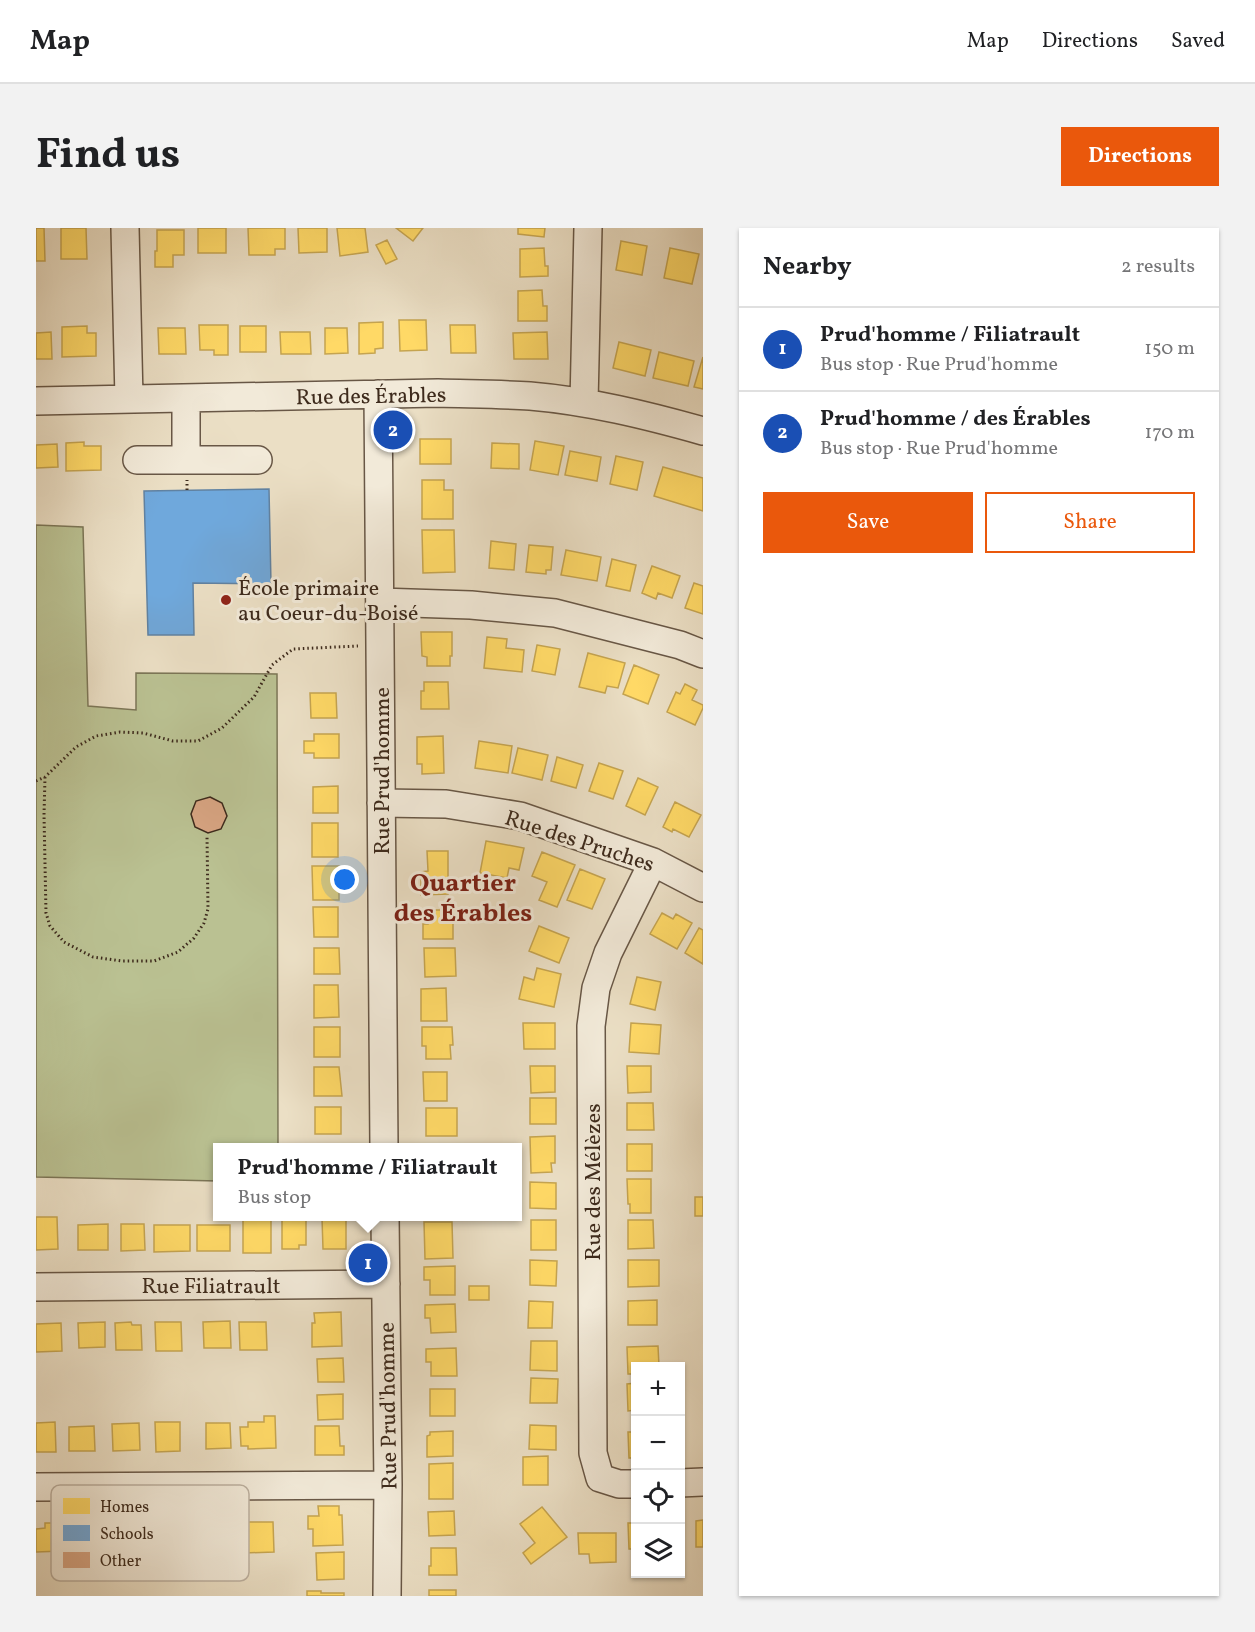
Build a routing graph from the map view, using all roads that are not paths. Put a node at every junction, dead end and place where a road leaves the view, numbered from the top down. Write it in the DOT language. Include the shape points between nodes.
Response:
graph roads {
  1 [pos="125,228"];
  2 [pos="588,228"];
  3 [pos="378,394"];
  4 [pos="186,398"];
  5 [pos="129,399"];
  6 [pos="36,401"];
  7 [pos="584,403"];
  8 [pos="703,431"];
  9 [pos="137,460"];
  10 [pos="186,460"];
  11 [pos="258,460"];
  12 [pos="380,602"];
  13 [pos="703,654"];
  14 [pos="381,802"];
  15 [pos="652,862"];
  16 [pos="703,888"];
  17 [pos="384,1143"];
  18 [pos="385,1221"];
  19 [pos="386,1284"];
  20 [pos="36,1287"];
  21 [pos="703,1482"];
  22 [pos="685,1483"];
  23 [pos="631,1484"];
  24 [pos="388,1485"];
  25 [pos="249,1486"];
  26 [pos="36,1487"];
  27 [pos="51,1487"];
  28 [pos="387,1596"];
  1 -- 5 [label="street"];
  2 -- 7 [label="street"];
  3 -- 4 [label="street, Rue des Érables"];
  3 -- 7 [label="street, Rue des Érables" via="490,394"];
  3 -- 12 [label="street, Rue Prud'homme"];
  4 -- 5 [label="street, Rue des Érables"];
  4 -- 10 [label="street"];
  5 -- 6 [label="street, Rue des Érables"];
  7 -- 8 [label="street, Rue des Érables" via="644,414"];
  9 -- 10 [label="street"];
  10 -- 11 [label="street"];
  12 -- 13 [label="street" via="555,613"];
  12 -- 14 [label="street, Rue Prud'homme"];
  14 -- 15 [label="street, Rue des Pruches" via="446,804 520,816"];
  14 -- 17 [label="street, Rue Prud'homme"];
  15 -- 16 [label="street, Rue des Pruches"];
  15 -- 23 [label="street, Rue des Mélèzes" via="608,953 596,987 591,1026 593,1453 600,1478"];
  18 -- 19 [label="street, Rue Prud'homme"];
  19 -- 20 [label="street, Rue Filiatrault"];
  19 -- 24 [label="street, Rue Prud'homme"];
  21 -- 22 [label="street"];
  24 -- 25 [label="street"];
  24 -- 28 [label="street, Rue Prud'homme"];
  26 -- 27 [label="street"];
}
